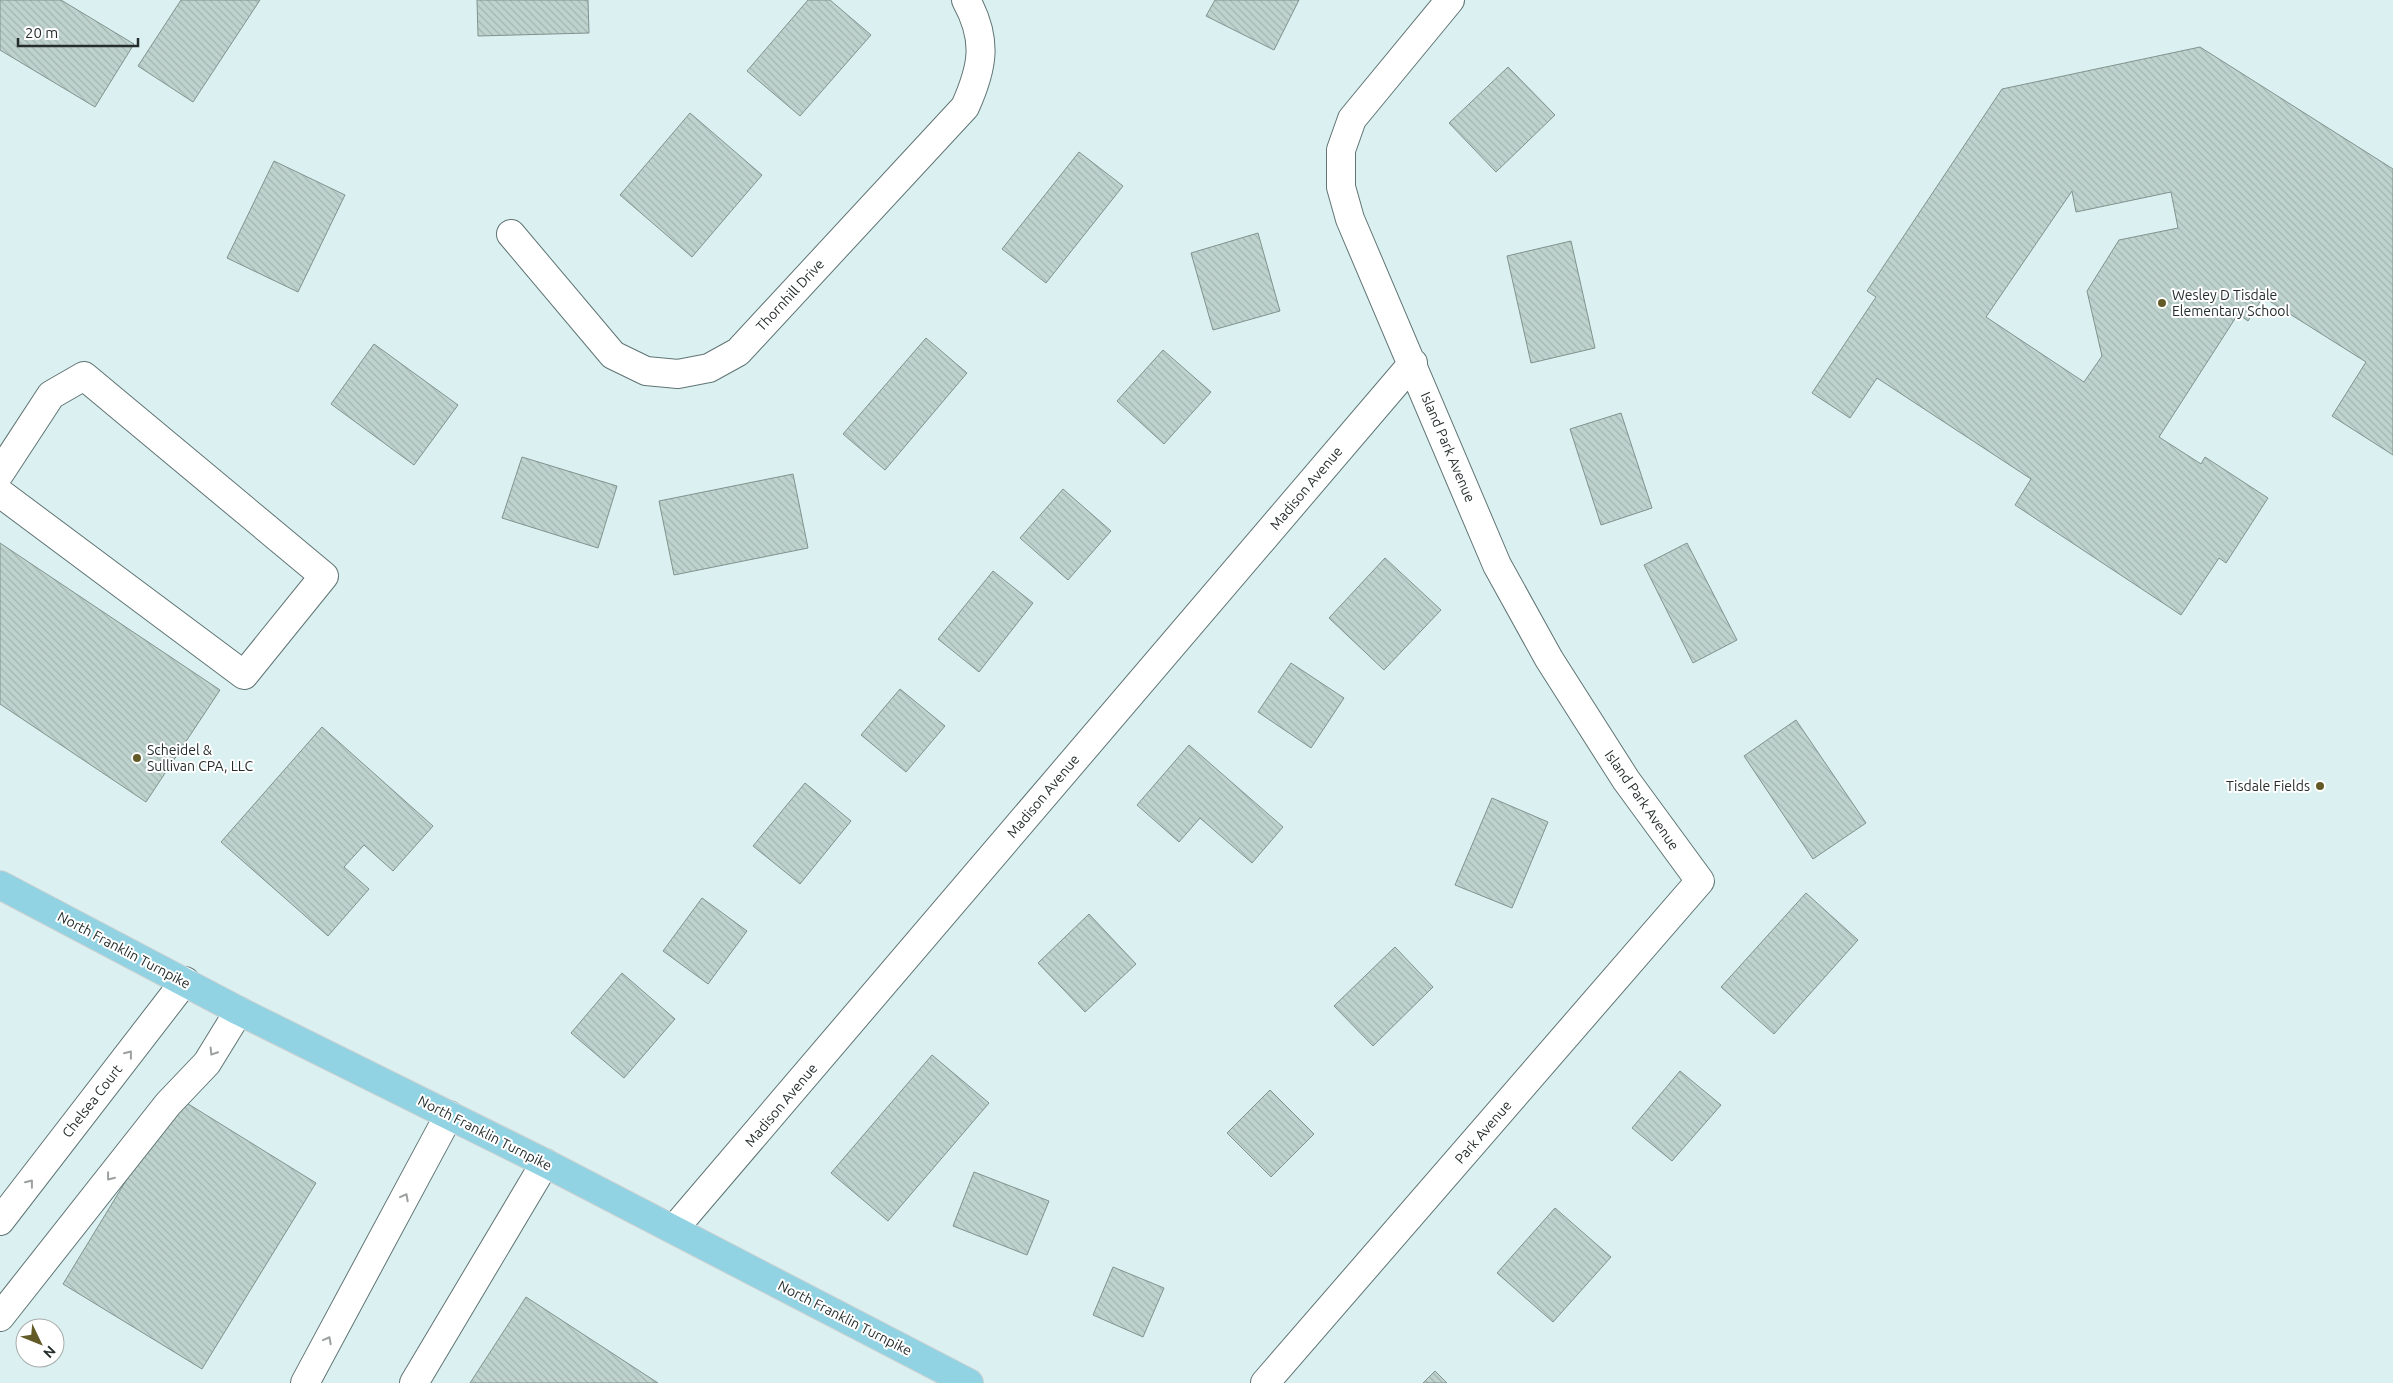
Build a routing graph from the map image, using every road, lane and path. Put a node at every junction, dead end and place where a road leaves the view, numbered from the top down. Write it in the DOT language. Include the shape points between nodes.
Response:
graph roads {
  1 [pos="966,0"];
  2 [pos="1450,0"];
  3 [pos="511,234"];
  4 [pos="1412,363"];
  5 [pos="0,473"];
  6 [pos="0,493"];
  7 [pos="1700,881"];
  8 [pos="0,885"];
  9 [pos="185,982"];
  10 [pos="240,1011"];
  11 [pos="449,1115"];
  12 [pos="545,1163"];
  13 [pos="0,1221"];
  14 [pos="674,1230"];
  15 [pos="0,1317"];
  16 [pos="305,1383"];
  17 [pos="414,1383"];
  18 [pos="969,1383"];
  19 [pos="1265,1383"];
  1 -- 3 [label="street, Thornhill Drive" via="976,18 982,48 977,78 965,107 738,352 709,368 678,374 646,371 613,355"];
  2 -- 4 [label="street, Island Park Avenue" via="1352,119 1341,150 1340,187 1350,219"];
  4 -- 7 [label="street, Island Park Avenue" via="1497,565 1544,650 1626,780"];
  4 -- 14 [label="street, Madison Avenue"];
  5 -- 6 [label="street" via="51,395 84,376 324,576 244,676"];
  7 -- 19 [label="street, Park Avenue"];
  8 -- 9 [label="main road, North Franklin Turnpike"];
  9 -- 10 [label="main road, North Franklin Turnpike"];
  13 -- 9 [label="street, Chelsea Court, one-way"];
  10 -- 11 [label="main road, North Franklin Turnpike"];
  10 -- 15 [label="street, one-way" via="207,1063 168,1104"];
  11 -- 12 [label="main road, North Franklin Turnpike"];
  16 -- 11 [label="street, one-way"];
  12 -- 14 [label="main road, North Franklin Turnpike"];
  12 -- 17 [label="street"];
  14 -- 18 [label="main road, North Franklin Turnpike"];
}
